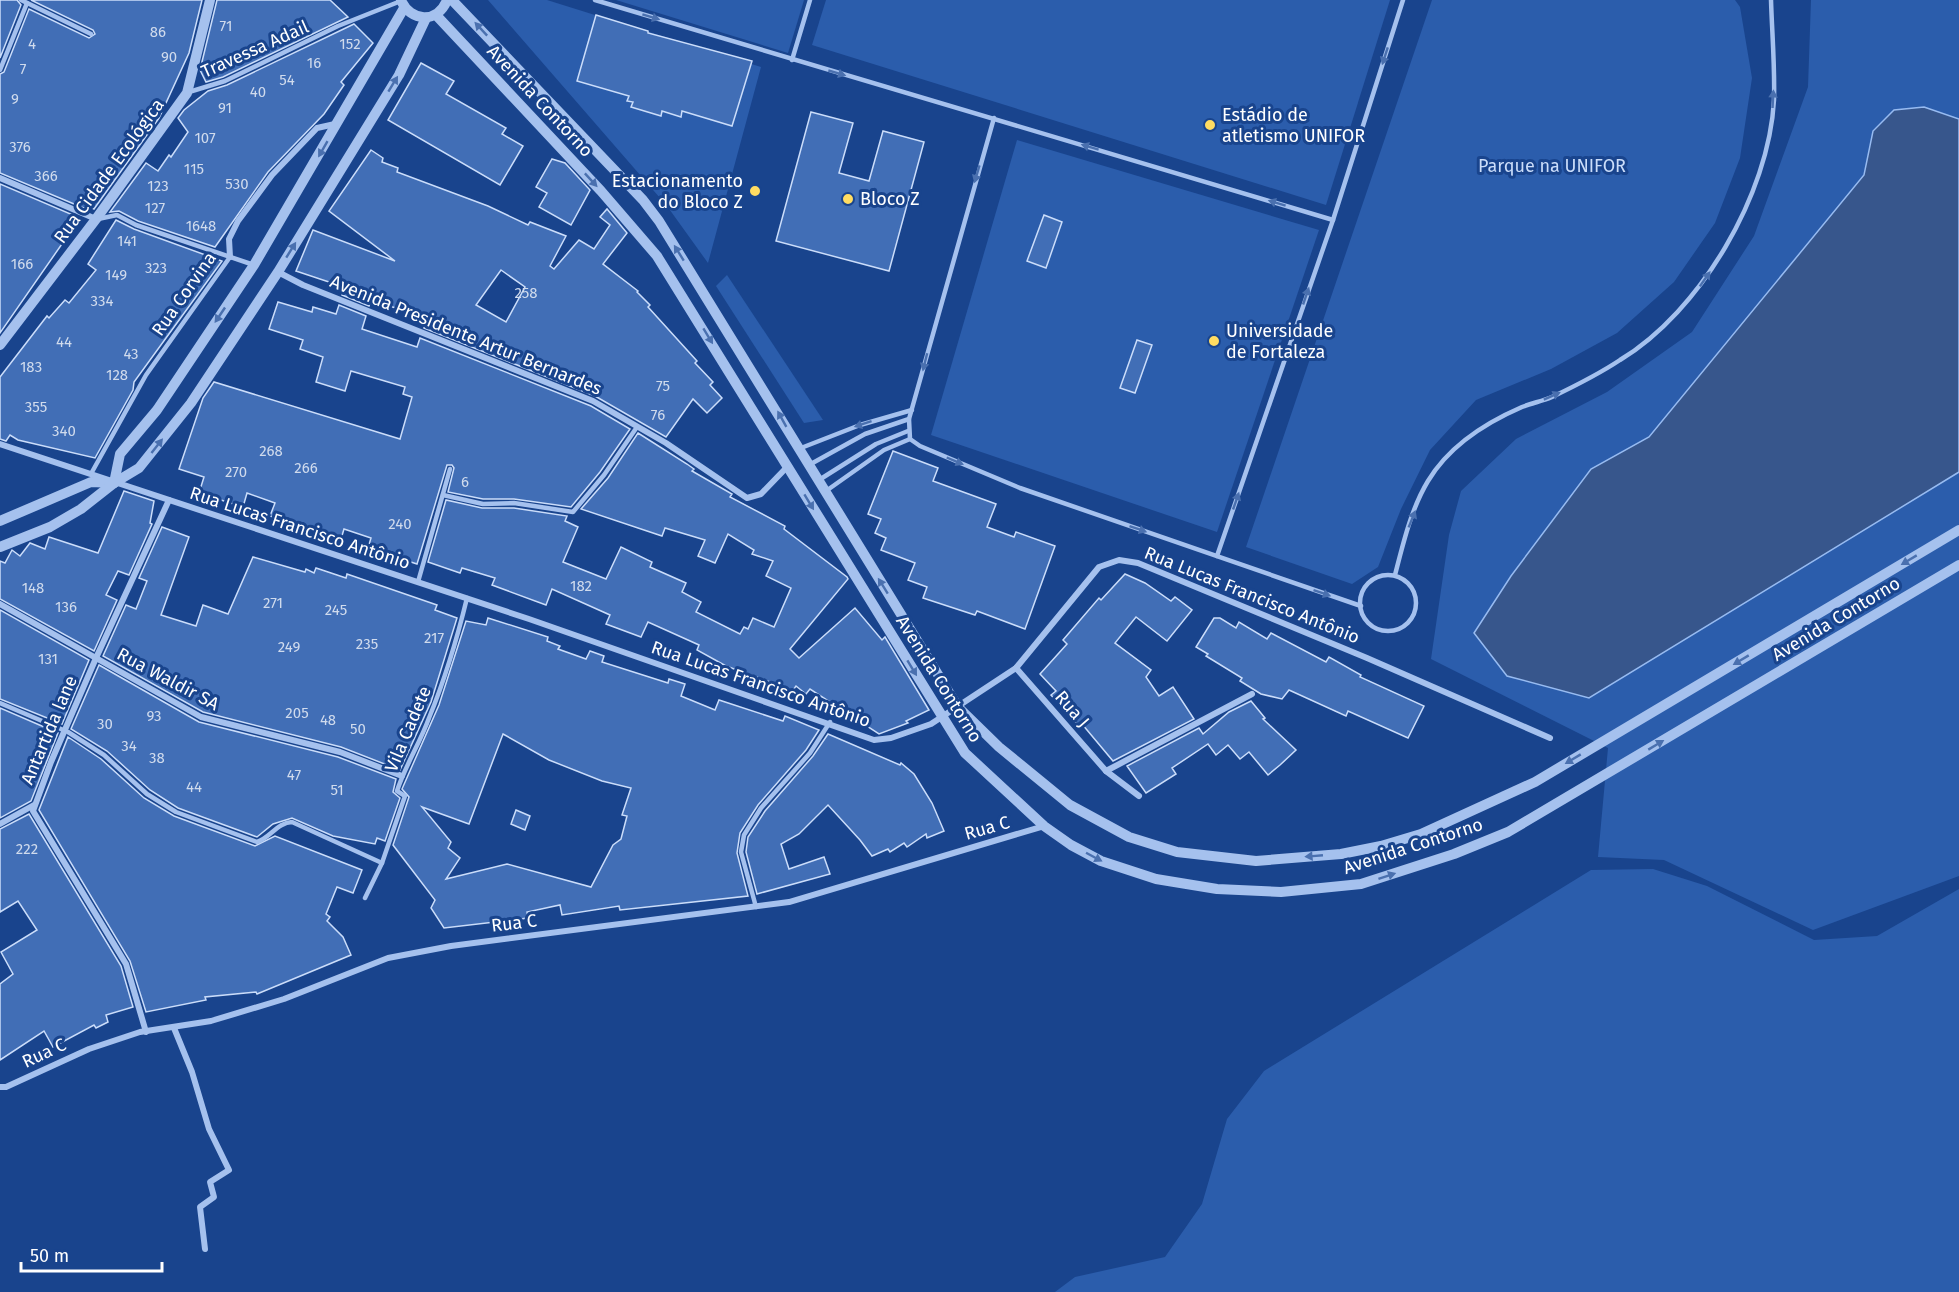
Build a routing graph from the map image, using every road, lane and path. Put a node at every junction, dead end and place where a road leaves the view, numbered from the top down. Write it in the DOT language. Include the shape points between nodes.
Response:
graph roads {
  1 [pos="21,0"];
  2 [pos="210,0"];
  3 [pos="447,0"];
  4 [pos="452,0"];
  5 [pos="595,0"];
  6 [pos="810,0"];
  7 [pos="1403,0"];
  8 [pos="1771,0"];
  9 [pos="27,3"];
  10 [pos="402,3"];
  11 [pos="431,16"];
  12 [pos="91,34"];
  13 [pos="792,60"];
  14 [pos="0,70"];
  15 [pos="187,93"];
  16 [pos="994,118"];
  17 [pos="335,124"];
  18 [pos="0,178"];
  19 [pos="96,219"];
  20 [pos="1333,219"];
  21 [pos="230,257"];
  22 [pos="254,265"];
  23 [pos="278,272"];
  24 [pos="0,345"];
  25 [pos="912,410"];
  26 [pos="909,419"];
  27 [pos="638,427"];
  28 [pos="908,431"];
  29 [pos="910,439"];
  30 [pos="0,444"];
  31 [pos="799,449"];
  32 [pos="809,465"];
  33 [pos="788,466"];
  34 [pos="450,469"];
  35 [pos="92,472"];
  36 [pos="818,481"];
  37 [pos="114,483"];
  38 [pos="825,492"];
  39 [pos="443,495"];
  40 [pos="169,500"];
  41 [pos="0,521"];
  42 [pos="1959,530"];
  43 [pos="0,547"];
  44 [pos="1217,556"];
  45 [pos="1959,565"];
  46 [pos="1395,575"];
  47 [pos="418,582"];
  48 [pos="467,598"];
  49 [pos="0,604"];
  50 [pos="1361,606"];
  51 [pos="96,658"];
  52 [pos="1016,668"];
  53 [pos="1252,693"];
  54 [pos="0,703"];
  55 [pos="958,707"];
  56 [pos="941,717"];
  57 [pos="830,722"];
  58 [pos="65,731"];
  59 [pos="1550,738"];
  60 [pos="1106,771"];
  61 [pos="402,776"];
  62 [pos="1140,796"];
  63 [pos="34,805"];
  64 [pos="0,824"];
  65 [pos="1044,826"];
  66 [pos="382,863"];
  67 [pos="365,898"];
  68 [pos="757,907"];
  69 [pos="174,1028"];
  70 [pos="146,1032"];
  71 [pos="0,1087"];
  72 [pos="206,1249"];
  1 -- 9 [label="lane"];
  2 -- 15 [label="street, Rua Cidade Ecológica"];
  3 -- 11 [label="street"];
  31 -- 4 [label="street, Avenida Contorno, one-way" via="643,200"];
  5 -- 13 [label="lane, one-way"];
  6 -- 13 [label="lane"];
  7 -- 20 [label="lane, one-way"];
  46 -- 8 [label="lane, one-way" via="1427,482 1463,441 1504,416 1622,360 1660,329 1702,284 1735,230 1769,135 1774,100"];
  9 -- 12 [label="lane"];
  9 -- 14 [label="lane"];
  10 -- 11 [label="street" via="415,16"];
  10 -- 15 [label="lane, Travessa Adail" via="338,26 225,81"];
  10 -- 22 [label="street, one-way"];
  23 -- 11 [label="street, one-way"];
  11 -- 33 [label="street, Avenida Contorno, one-way" via="643,237"];
  13 -- 16 [label="lane, one-way"];
  15 -- 19 [label="street, Rua Cidade Ecológica"];
  20 -- 16 [label="lane, one-way"];
  16 -- 25 [label="lane, one-way"];
  17 -- 21 [label="street, Rua Corvina" via="317,128 272,175 238,221 229,239"];
  18 -- 19 [label="street"];
  19 -- 21 [label="lane" via="117,215"];
  19 -- 24 [label="street, Rua Cidade Ecológica"];
  44 -- 20 [label="lane, one-way"];
  21 -- 22 [label="lane"];
  21 -- 35 [label="lane, Rua Corvina" via="146,375"];
  22 -- 37 [label="street, one-way" via="157,410 120,454"];
  23 -- 27 [label="street, Avenida Presidente Artur Bernardes" via="593,401"];
  37 -- 23 [label="street, one-way" via="139,468 191,403"];
  25 -- 26 [label="lane"];
  25 -- 31 [label="lane, one-way"];
  26 -- 28 [label="lane"];
  26 -- 32 [label="lane" via="865,434"];
  27 -- 33 [label="street, Avenida Presidente Artur Bernardes" via="747,498 761,494"];
  27 -- 39 [label="lane" via="573,512 513,503 483,504"];
  28 -- 29 [label="lane"];
  28 -- 36 [label="lane" via="876,444"];
  29 -- 38 [label="lane" via="884,450"];
  29 -- 44 [label="lane, one-way" via="1020,488"];
  30 -- 35 [label="street, Rua Lucas Francisco Antônio"];
  31 -- 32 [label="street, Avenida Contorno"];
  32 -- 36 [label="street, Avenida Contorno"];
  33 -- 56 [label="street, Avenida Contorno, one-way"];
  34 -- 39 [label="lane"];
  35 -- 37 [label="street, Rua Lucas Francisco Antônio"];
  36 -- 38 [label="street, Avenida Contorno"];
  37 -- 40 [label="street, Rua Lucas Francisco Antônio"];
  37 -- 41 [label="street" via="91,482"];
  37 -- 43 [label="street" via="50,527"];
  55 -- 38 [label="street, Avenida Contorno, one-way"];
  39 -- 47 [label="lane"];
  40 -- 47 [label="street, Rua Lucas Francisco Antônio"];
  40 -- 51 [label="street, Antartida lane"];
  42 -- 55 [label="street, Avenida Contorno, one-way" via="1535,782 1421,834 1341,854 1256,861 1177,852 1129,837 1094,820 1047,788"];
  44 -- 50 [label="lane, one-way"];
  65 -- 45 [label="street, Avenida Contorno, one-way" via="1101,861 1156,879 1217,889 1281,892 1361,884 1454,855 1508,832"];
  46 -- 50 [label="lane" via="1370,582 1364,588"];
  46 -- 50 [label="lane" via="1415,592 1416,610 1405,626 1396,630 1377,629 1369,623"];
  47 -- 48 [label="street, Rua Lucas Francisco Antônio"];
  48 -- 57 [label="street, Rua Lucas Francisco Antônio"];
  48 -- 61 [label="lane, Vila Cadete" via="446,674"];
  49 -- 51 [label="street, Rua Waldir SA"];
  51 -- 58 [label="street, Antartida lane"];
  51 -- 61 [label="street, Rua Waldir SA" via="201,717 340,752"];
  52 -- 55 [label="street, Rua Lucas Francisco Antônio"];
  52 -- 59 [label="street, Rua Lucas Francisco Antônio" via="1099,567 1106,562 1128,560"];
  52 -- 60 [label="street, Rua J"];
  53 -- 60 [label="street"];
  54 -- 58 [label="lane"];
  55 -- 56 [label="street, Rua Lucas Francisco Antônio"];
  56 -- 57 [label="street, Rua Lucas Francisco Antônio" via="891,738 874,740"];
  56 -- 65 [label="street, Avenida Contorno" via="965,753"];
  57 -- 68 [label="lane" via="744,835 741,852"];
  58 -- 63 [label="street, Antartida lane"];
  58 -- 66 [label="lane" via="104,755 147,794 176,812 257,842 285,822 292,822"];
  60 -- 62 [label="street, Rua J"];
  61 -- 66 [label="lane, Vila Cadete" via="397,791 405,796"];
  63 -- 64 [label="street"];
  63 -- 70 [label="street, Antartida lane" via="42,827 126,964"];
  65 -- 68 [label="street, Rua C" via="789,902"];
  66 -- 67 [label="lane, Vila Cadete"];
  68 -- 69 [label="street, Rua C" via="451,946 388,958 284,999 211,1022"];
  69 -- 70 [label="street, Rua C"];
  69 -- 72 [label="street" via="209,1130 229,1170 210,1182 214,1197 200,1207"];
  70 -- 71 [label="street, Rua C" via="89,1048"];
}
